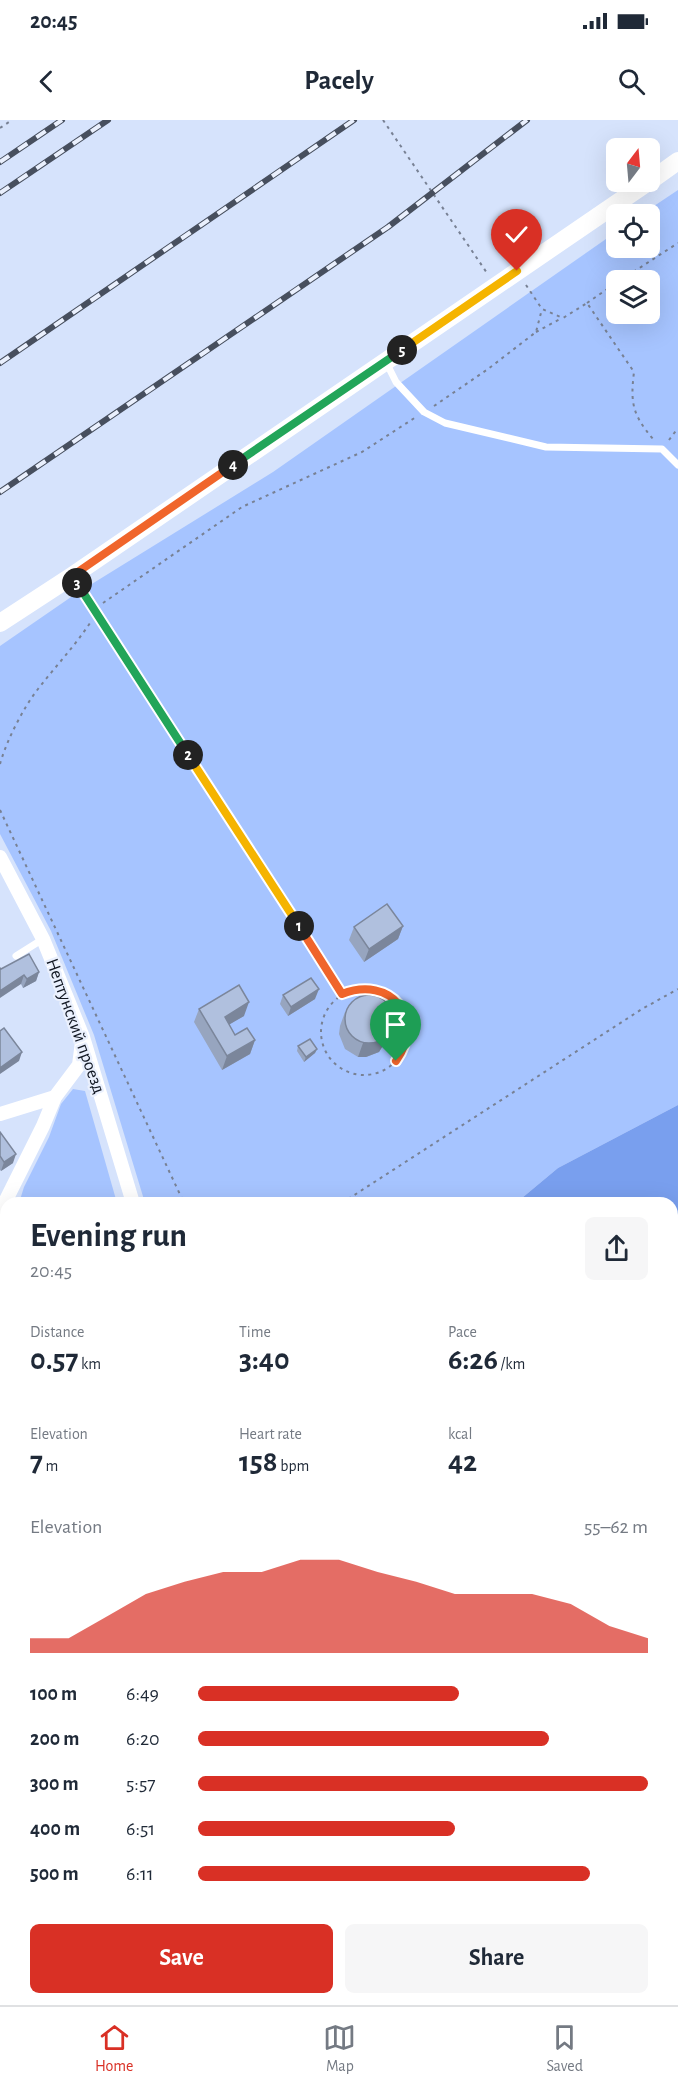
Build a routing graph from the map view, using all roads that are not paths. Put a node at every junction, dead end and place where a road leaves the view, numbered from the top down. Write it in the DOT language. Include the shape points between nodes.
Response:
graph roads {
  1 [pos="678,161"];
  2 [pos="660,173"];
  3 [pos="633,192"];
  4 [pos="385,361"];
  5 [pos="678,465"];
  6 [pos="72,576"];
  7 [pos="0,623"];
  8 [pos="0,857"];
  9 [pos="43,939"];
  10 [pos="314,950"];
  11 [pos="16,956"];
  12 [pos="83,1036"];
  13 [pos="55,1097"];
  14 [pos="0,1114"];
  15 [pos="7,1197"];
  16 [pos="131,1197"];
  1 -- 2 [label="street"];
  3 -- 4 [label="street"];
  4 -- 5 [label="lane" via="396,382 424,412 445,423 546,447 662,449"];
  4 -- 6 [label="street"];
  6 -- 7 [label="street"];
  6 -- 10 [label="lane"];
  8 -- 9 [label="street, Нептунский проезд"];
  9 -- 11 [label="lane"];
  9 -- 12 [label="street, Нептунский проезд"];
  12 -- 13 [label="street" via="79,1065"];
  12 -- 16 [label="street, Нептунский проезд"];
  13 -- 14 [label="street"];
  13 -- 15 [label="street"];
}
